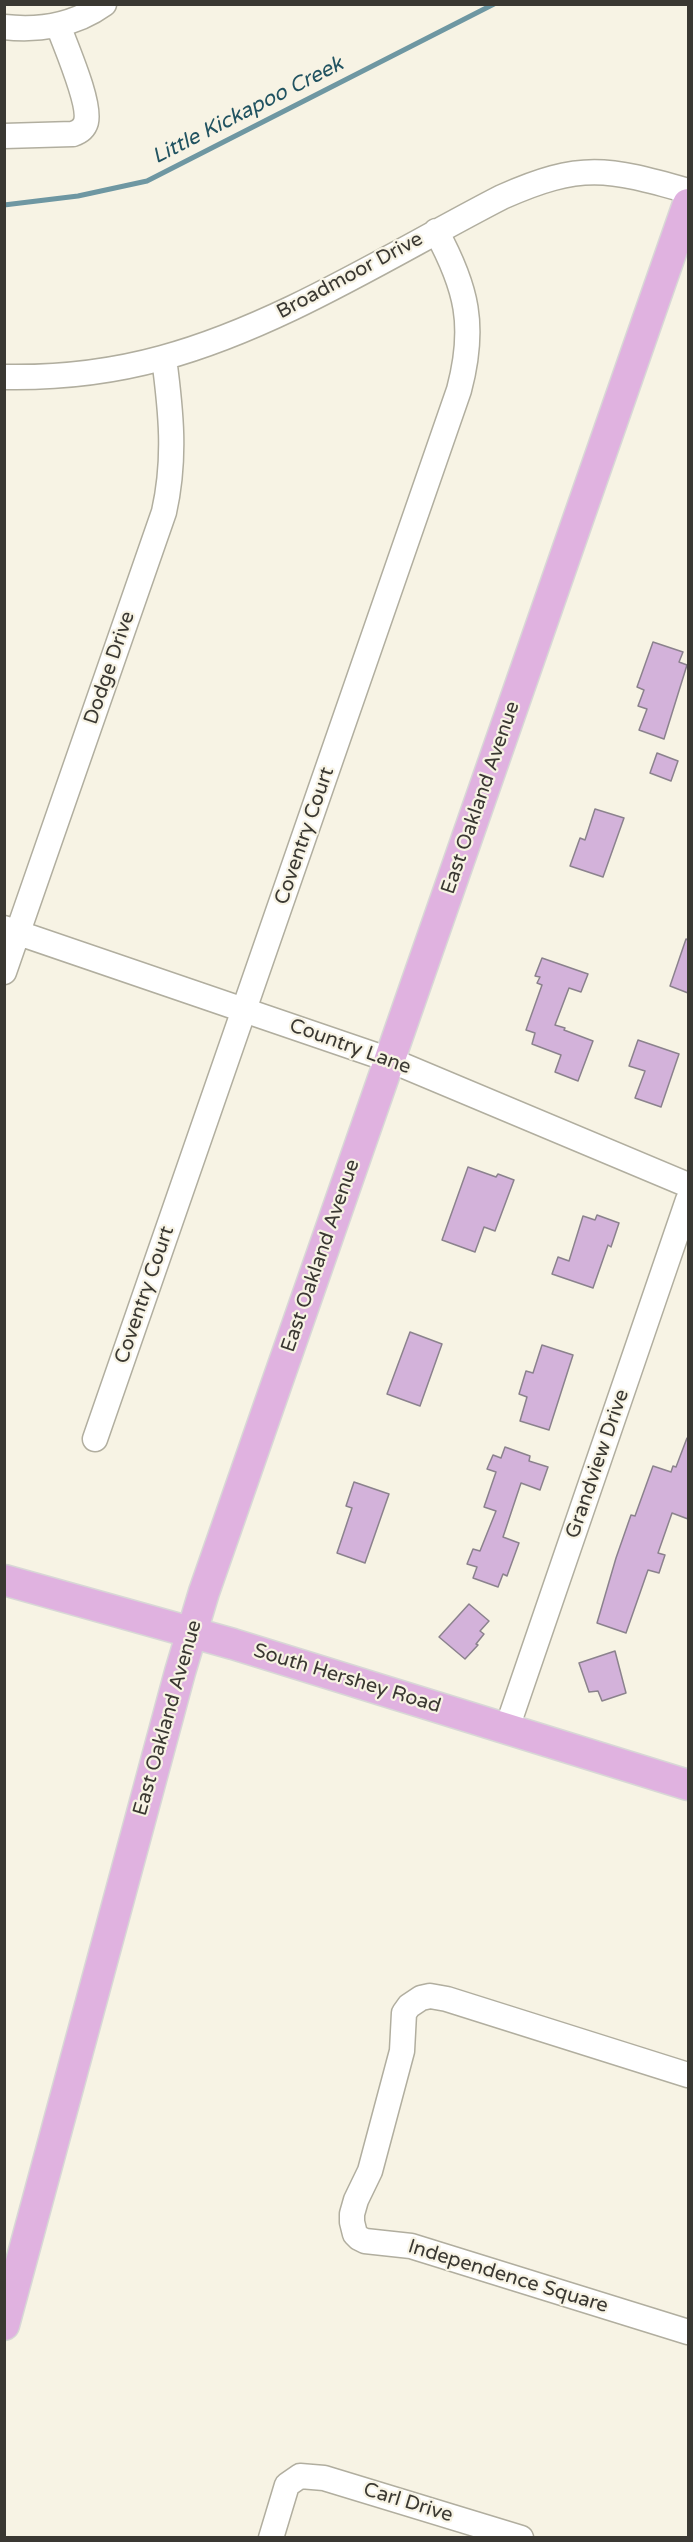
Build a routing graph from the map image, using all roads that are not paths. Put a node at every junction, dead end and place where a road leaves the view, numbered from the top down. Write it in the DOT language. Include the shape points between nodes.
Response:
graph roads {
  1 [pos="104,4"];
  2 [pos="58,25"];
  3 [pos="4,27"];
  4 [pos="4,136"];
  5 [pos="688,191"];
  6 [pos="688,204"];
  7 [pos="436,231"];
  8 [pos="164,358"];
  9 [pos="4,377"];
  10 [pos="11,931"];
  11 [pos="4,972"];
  12 [pos="244,1010"];
  13 [pos="390,1060"];
  14 [pos="688,1185"];
  15 [pos="688,1200"];
  16 [pos="94,1438"];
  17 [pos="4,1580"];
  18 [pos="191,1633"];
  19 [pos="507,1728"];
  20 [pos="688,1785"];
  21 [pos="688,2075"];
  22 [pos="4,2325"];
  23 [pos="688,2332"];
  24 [pos="271,2538"];
  25 [pos="521,2538"];
  1 -- 2 [label="street"];
  2 -- 3 [label="street"];
  2 -- 4 [label="street" via="85,103 85,125 73,135"];
  5 -- 7 [label="street, Broadmoor Drive" via="628,174 569,173 535,183"];
  6 -- 13 [label="main road, East Oakland Avenue"];
  7 -- 8 [label="street, Broadmoor Drive" via="266,320"];
  7 -- 12 [label="street, Coventry Court" via="454,264 466,308 466,363"];
  8 -- 9 [label="street, Broadmoor Drive" via="75,374"];
  8 -- 10 [label="street, Dodge Drive" via="173,444 164,512"];
  10 -- 11 [label="street, Dodge Drive"];
  10 -- 12 [label="street, Country Lane"];
  12 -- 13 [label="street, Country Lane"];
  12 -- 16 [label="street, Coventry Court"];
  13 -- 14 [label="street, Country Lane"];
  13 -- 18 [label="main road, East Oakland Avenue"];
  15 -- 19 [label="street, Grandview Drive"];
  17 -- 18 [label="main road, South Hershey Road"];
  18 -- 19 [label="main road, South Hershey Road"];
  18 -- 22 [label="main road, East Oakland Avenue"];
  19 -- 20 [label="main road, South Hershey Road"];
  21 -- 23 [label="street, Independence Square" via="447,1999 421,1998 404,2013 402,2051 352,2222 355,2234 365,2241 411,2246"];
  24 -- 25 [label="street, Carl Drive" via="287,2485 300,2476 324,2478"];
}
